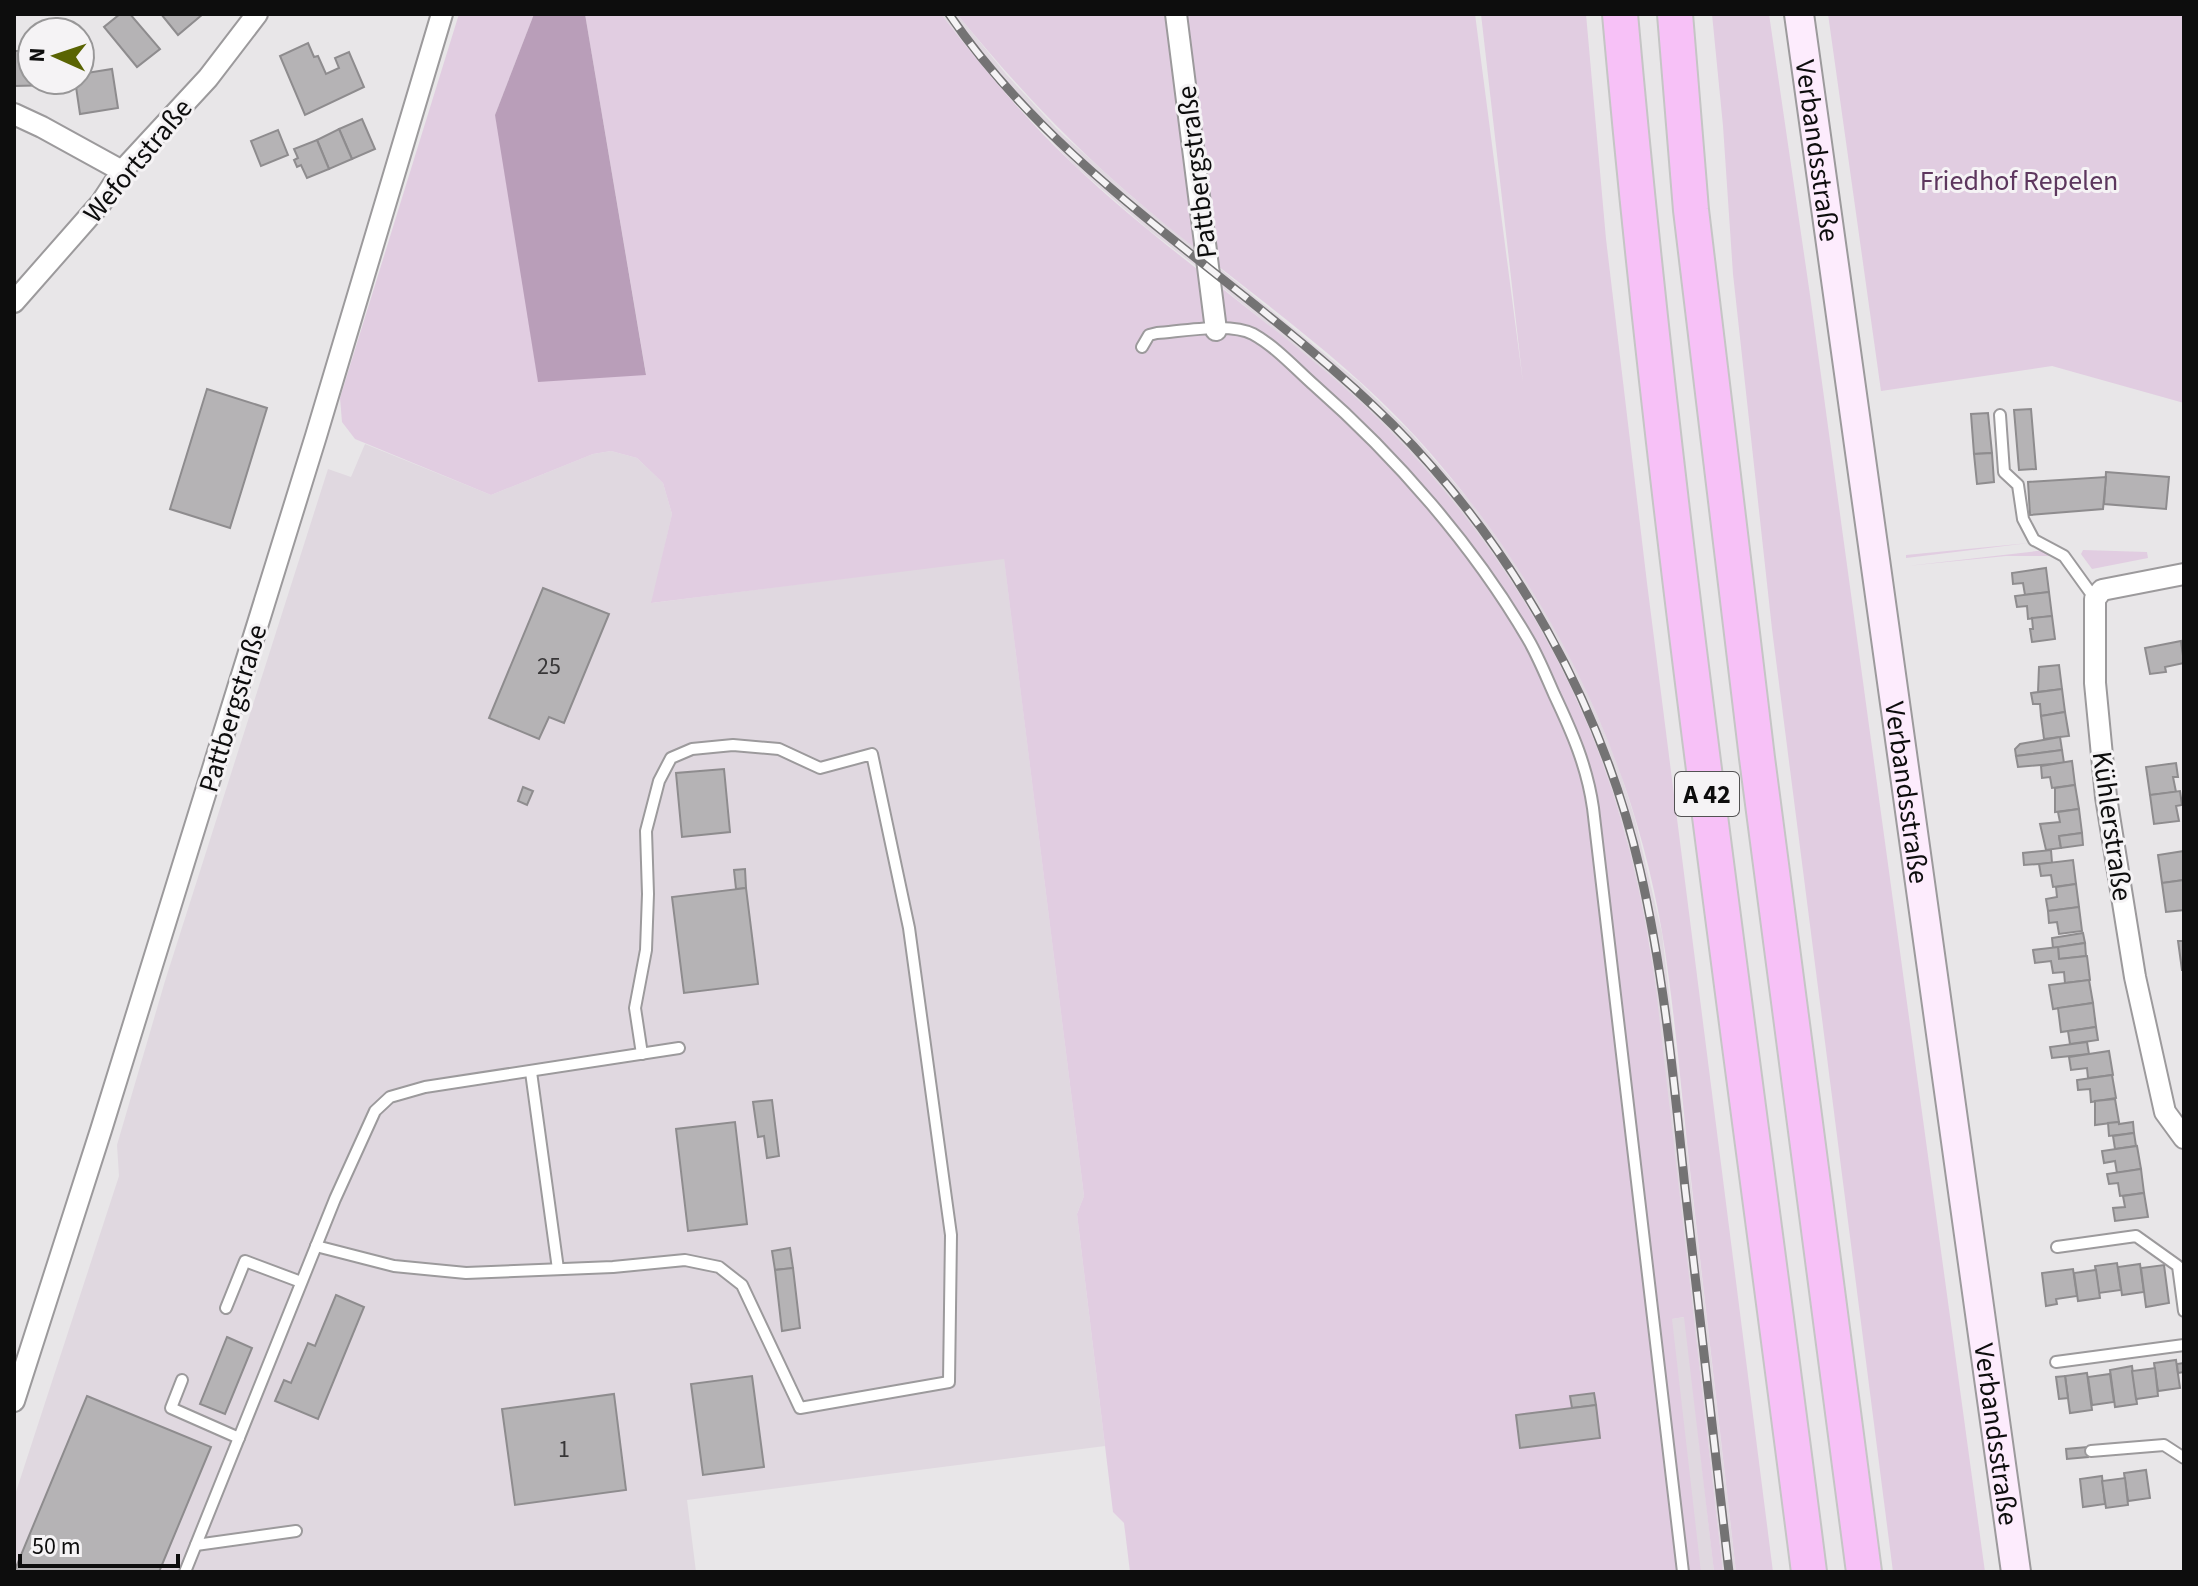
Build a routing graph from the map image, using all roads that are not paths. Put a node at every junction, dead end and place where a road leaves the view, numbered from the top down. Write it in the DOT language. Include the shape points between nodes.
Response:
graph roads {
  1 [pos="257,14"];
  2 [pos="442,14"];
  3 [pos="1176,14"];
  4 [pos="1620,14"];
  5 [pos="1675,14"];
  6 [pos="1799,14"];
  7 [pos="14,114"];
  8 [pos="122,171"];
  9 [pos="14,302"];
  10 [pos="1216,330"];
  11 [pos="1142,347"];
  12 [pos="2000,415"];
  13 [pos="2184,574"];
  14 [pos="2095,599"];
  15 [pos="679,1048"];
  16 [pos="642,1054"];
  17 [pos="531,1072"];
  18 [pos="2184,1138"];
  19 [pos="316,1246"];
  20 [pos="2057,1247"];
  21 [pos="558,1269"];
  22 [pos="301,1282"];
  23 [pos="226,1308"];
  24 [pos="2184,1311"];
  25 [pos="2184,1345"];
  26 [pos="2056,1362"];
  27 [pos="182,1380"];
  28 [pos="14,1401"];
  29 [pos="239,1438"];
  30 [pos="2091,1451"];
  31 [pos="2184,1458"];
  32 [pos="296,1531"];
  33 [pos="196,1545"];
  34 [pos="185,1572"];
  35 [pos="1683,1572"];
  36 [pos="1809,1572"];
  37 [pos="1864,1572"];
  38 [pos="2016,1572"];
  1 -- 8 [label="street, Wefortstraße" via="208,78"];
  2 -- 28 [label="street, Pattbergstraße" via="316,436"];
  3 -- 10 [label="street, Pattbergstraße"];
  4 -- 36 [label="highway, A 42" via="1638,215 1703,766"];
  5 -- 37 [label="highway, A 42" via="1691,210 1727,508"];
  6 -- 38 [label="main road, Verbandsstraße"];
  7 -- 8 [label="street"];
  8 -- 9 [label="street, Wefortstraße" via="101,203"];
  10 -- 11 [label="lane" via="1157,333"];
  10 -- 35 [label="lane" via="1254,335 1336,405 1411,482 1482,569 1529,641 1580,749 1593,808"];
  12 -- 14 [label="lane" via="2004,472 2018,485 2023,519 2034,540 2064,556"];
  13 -- 14 [label="street" via="2102,590"];
  14 -- 18 [label="street, Kühlerstraße" via="2095,683 2106,797 2133,962 2165,1112"];
  15 -- 16 [label="lane"];
  16 -- 17 [label="lane"];
  16 -- 21 [label="lane" via="635,1008 646,950 646,831 671,758 692,749 733,745 779,749 820,768 872,754 909,928 951,1235 949,1382 800,1408 742,1285 719,1267 685,1260"];
  17 -- 19 [label="lane" via="390,1097 375,1111"];
  17 -- 21 [label="lane"];
  19 -- 21 [label="lane" via="394,1266 466,1273"];
  19 -- 22 [label="lane"];
  20 -- 24 [label="lane" via="2136,1236 2178,1266"];
  22 -- 23 [label="lane" via="245,1261"];
  22 -- 29 [label="lane"];
  25 -- 26 [label="lane"];
  27 -- 29 [label="lane" via="171,1408"];
  29 -- 33 [label="lane"];
  30 -- 31 [label="lane" via="2164,1445"];
  32 -- 33 [label="lane"];
  33 -- 34 [label="lane"];
}
